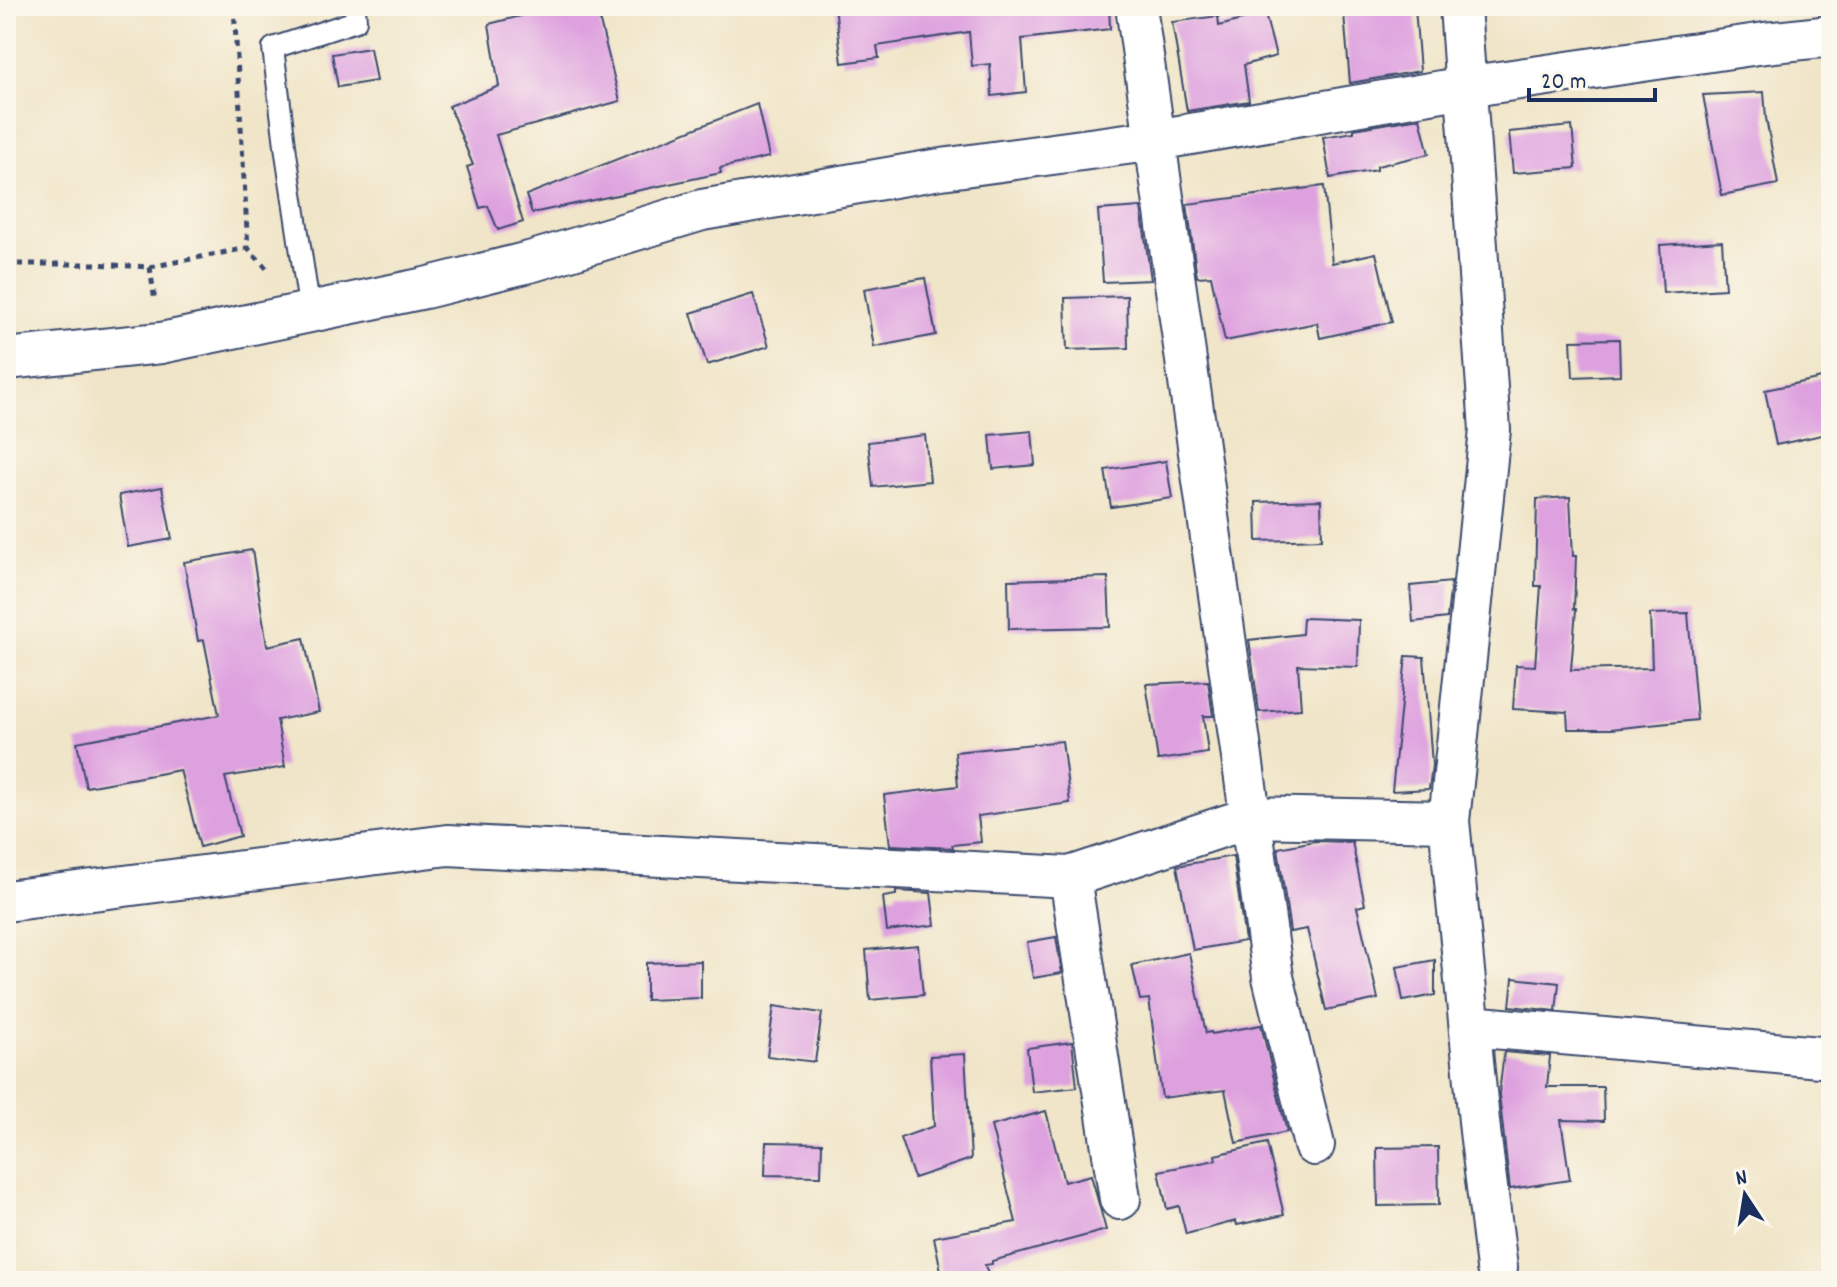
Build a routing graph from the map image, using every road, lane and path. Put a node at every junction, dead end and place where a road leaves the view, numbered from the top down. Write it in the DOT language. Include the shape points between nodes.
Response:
graph roads {
  1 [pos="234,6"];
  2 [pos="355,6"];
  3 [pos="1136,6"];
  4 [pos="1460,6"];
  5 [pos="1831,36"];
  6 [pos="1465,87"];
  7 [pos="1156,140"];
  8 [pos="248,248"];
  9 [pos="6,264"];
  10 [pos="310,313"];
  11 [pos="6,359"];
  12 [pos="1252,817"];
  13 [pos="1449,821"];
  14 [pos="1070,877"];
  15 [pos="6,901"];
  16 [pos="1470,1026"];
  17 [pos="1831,1058"];
  18 [pos="1314,1145"];
  19 [pos="1120,1199"];
  20 [pos="1497,1268"];
  1 -- 8 [label="path"];
  2 -- 10 [label="lane" via="356,21 273,48"];
  3 -- 7 [label="street"];
  4 -- 6 [label="street"];
  5 -- 6 [label="street"];
  6 -- 7 [label="street"];
  6 -- 13 [label="street" via="1490,430"];
  7 -- 10 [label="street" via="934,170 702,210 533,261"];
  7 -- 12 [label="street"];
  8 -- 9 [label="path" via="150,267"];
  8 -- 10 [label="path"];
  10 -- 11 [label="street" via="161,343"];
  12 -- 13 [label="street"];
  12 -- 14 [label="street"];
  12 -- 18 [label="street" via="1273,977"];
  13 -- 16 [label="street"];
  14 -- 15 [label="street" via="448,845"];
  14 -- 19 [label="street"];
  16 -- 17 [label="street"];
  16 -- 20 [label="street"];
}
